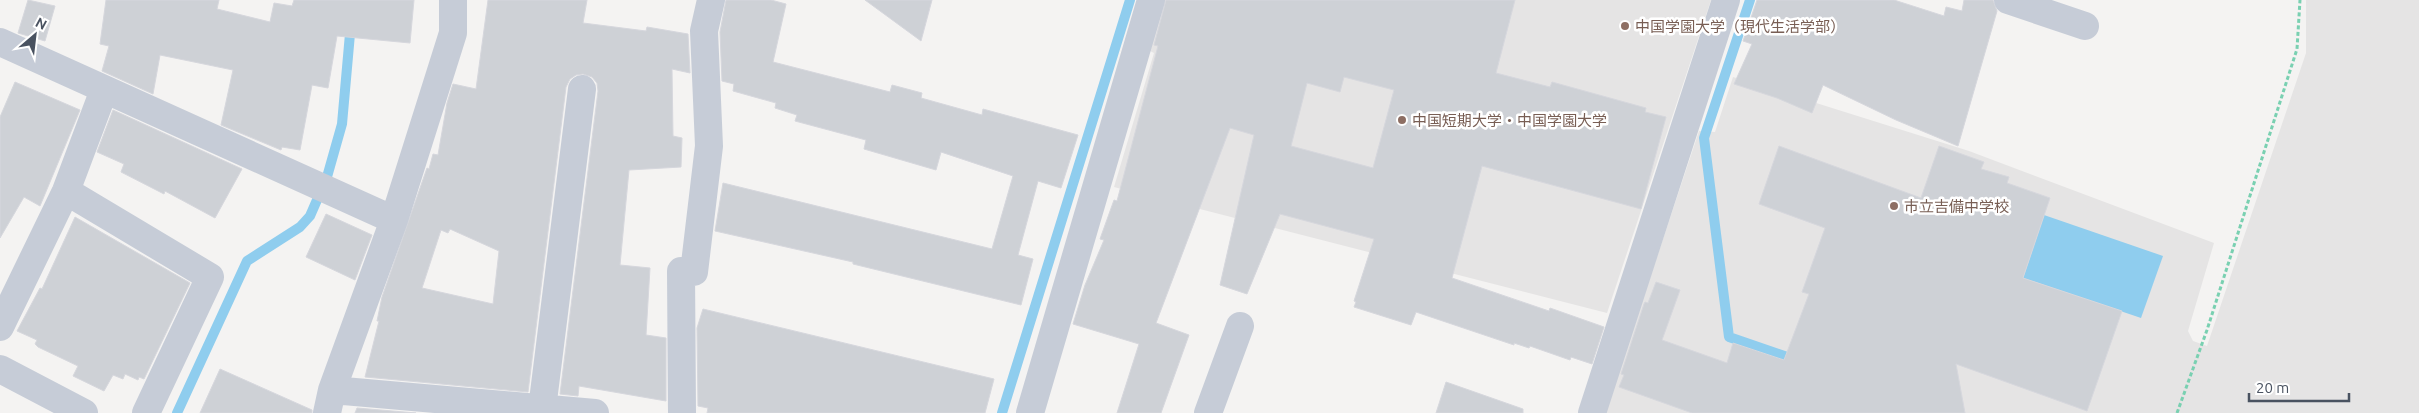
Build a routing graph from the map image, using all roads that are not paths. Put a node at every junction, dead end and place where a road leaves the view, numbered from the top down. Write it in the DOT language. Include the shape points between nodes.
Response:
graph roads {
  1 [pos="453,0"];
  2 [pos="711,0"];
  3 [pos="1151,0"];
  4 [pos="1726,0"];
  5 [pos="2008,0"];
  6 [pos="2085,26"];
  7 [pos="0,42"];
  8 [pos="582,89"];
  9 [pos="104,90"];
  10 [pos="66,191"];
  11 [pos="394,220"];
  12 [pos="1240,326"];
  13 [pos="0,327"];
  14 [pos="0,369"];
  15 [pos="329,402"];
  16 [pos="542,409"];
  17 [pos="84,413"];
  18 [pos="146,413"];
  19 [pos="595,413"];
  20 [pos="682,413"];
  21 [pos="1030,413"];
  22 [pos="1208,413"];
  23 [pos="1592,413"];
  1 -- 11 [label="street" via="453,33"];
  2 -- 20 [label="street" via="704,31 709,146 694,272 681,271"];
  3 -- 21 [label="street"];
  4 -- 23 [label="street"];
  5 -- 6 [label="street"];
  7 -- 9 [label="street"];
  8 -- 16 [label="street"];
  9 -- 10 [label="street"];
  9 -- 11 [label="street"];
  10 -- 13 [label="street"];
  10 -- 18 [label="street" via="210,277"];
  11 -- 15 [label="street"];
  12 -- 22 [label="street"];
  14 -- 17 [label="street"];
  15 -- 16 [label="street"];
  16 -- 19 [label="street"];
}
